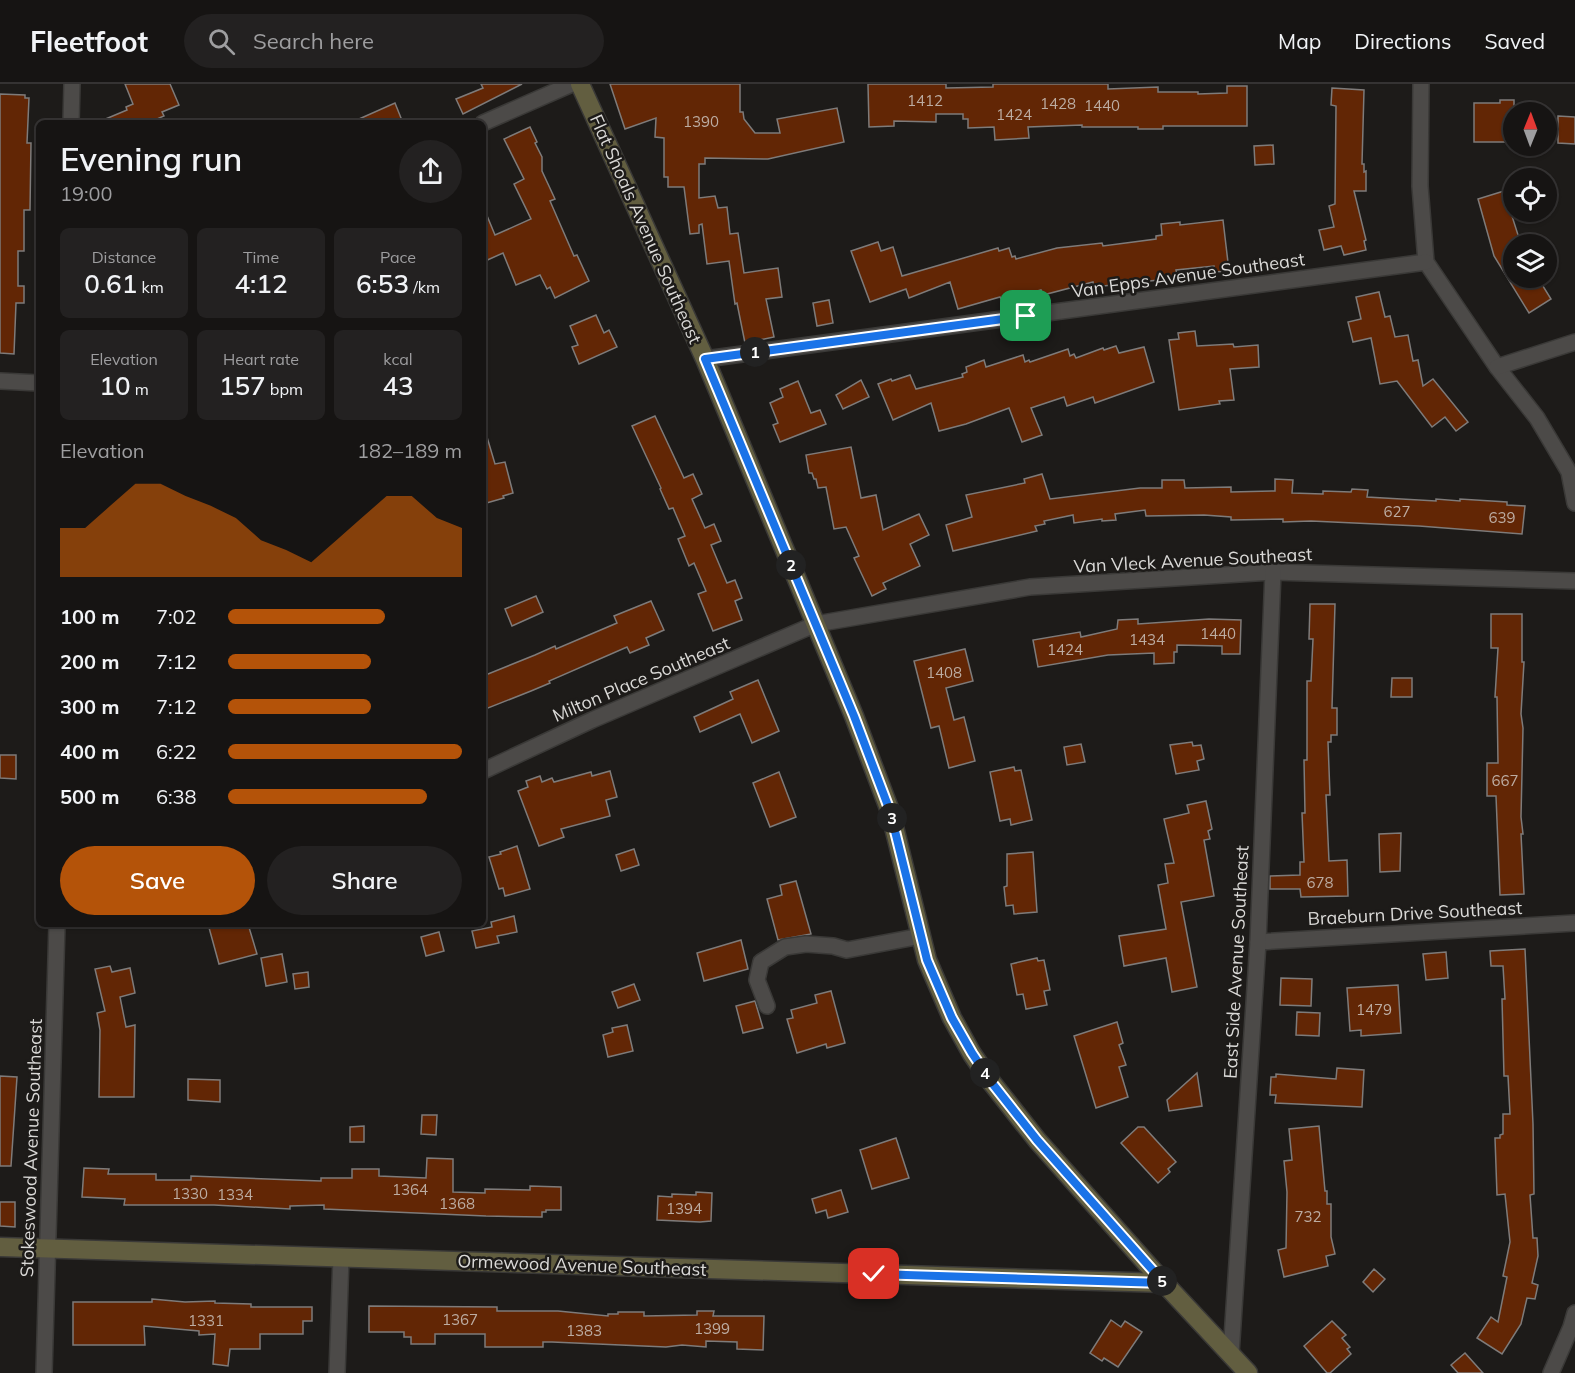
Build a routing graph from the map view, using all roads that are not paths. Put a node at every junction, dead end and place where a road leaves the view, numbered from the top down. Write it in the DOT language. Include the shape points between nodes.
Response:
graph roads {
  1 [pos="72,84"];
  2 [pos="572,84"];
  3 [pos="580,84"];
  4 [pos="1421,84"];
  5 [pos="71,120"];
  6 [pos="486,122"];
  7 [pos="1426,262"];
  8 [pos="1575,342"];
  9 [pos="705,359"];
  10 [pos="1497,367"];
  11 [pos="0,381"];
  12 [pos="36,382"];
  13 [pos="1575,503"];
  14 [pos="1273,572"];
  15 [pos="1575,581"];
  16 [pos="816,624"];
  17 [pos="486,770"];
  18 [pos="1575,923"];
  19 [pos="57,927"];
  20 [pos="921,936"];
  21 [pos="1258,942"];
  22 [pos="767,1006"];
  23 [pos="0,1247"];
  24 [pos="47,1248"];
  25 [pos="341,1257"];
  26 [pos="1164,1283"];
  27 [pos="1575,1312"];
  28 [pos="1231,1354"];
  29 [pos="44,1373"];
  30 [pos="338,1373"];
  31 [pos="1248,1373"];
  32 [pos="1551,1373"];
  1 -- 5 [label="street"];
  2 -- 6 [label="street"];
  3 -- 9 [label="street, Flat Shoals Avenue Southeast"];
  4 -- 7 [label="street" via="1420,186"];
  7 -- 9 [label="street, Van Epps Avenue Southeast"];
  7 -- 10 [label="street"];
  8 -- 10 [label="street"];
  9 -- 16 [label="street, Flat Shoals Avenue Southeast"];
  10 -- 13 [label="street" via="1537,418 1569,472"];
  11 -- 12 [label="street"];
  14 -- 15 [label="street, Van Vleck Avenue Southeast"];
  14 -- 16 [label="street, Van Vleck Avenue Southeast" via="1030,587"];
  14 -- 21 [label="street, East Side Avenue Southeast"];
  16 -- 17 [label="street, Milton Place Southeast"];
  16 -- 20 [label="street, Flat Shoals Avenue Southeast" via="890,811"];
  18 -- 21 [label="street, Braeburn Drive Southeast"];
  19 -- 24 [label="street, Stokeswood Avenue Southeast"];
  20 -- 22 [label="street" via="847,950 832,946 785,946 761,963 757,980"];
  20 -- 26 [label="street, Flat Shoals Avenue Southeast" via="952,1018 992,1083 1037,1140"];
  21 -- 28 [label="street, East Side Avenue Southeast"];
  23 -- 24 [label="street, Ormewood Avenue Southeast"];
  24 -- 25 [label="street, Ormewood Avenue Southeast"];
  24 -- 29 [label="street, Stokeswood Avenue Southeast"];
  25 -- 26 [label="street, Ormewood Avenue Southeast"];
  25 -- 30 [label="street"];
  26 -- 28 [label="street, Flat Shoals Avenue Southeast"];
  27 -- 32 [label="street"];
  28 -- 31 [label="street, Flat Shoals Avenue Southeast"];
}
